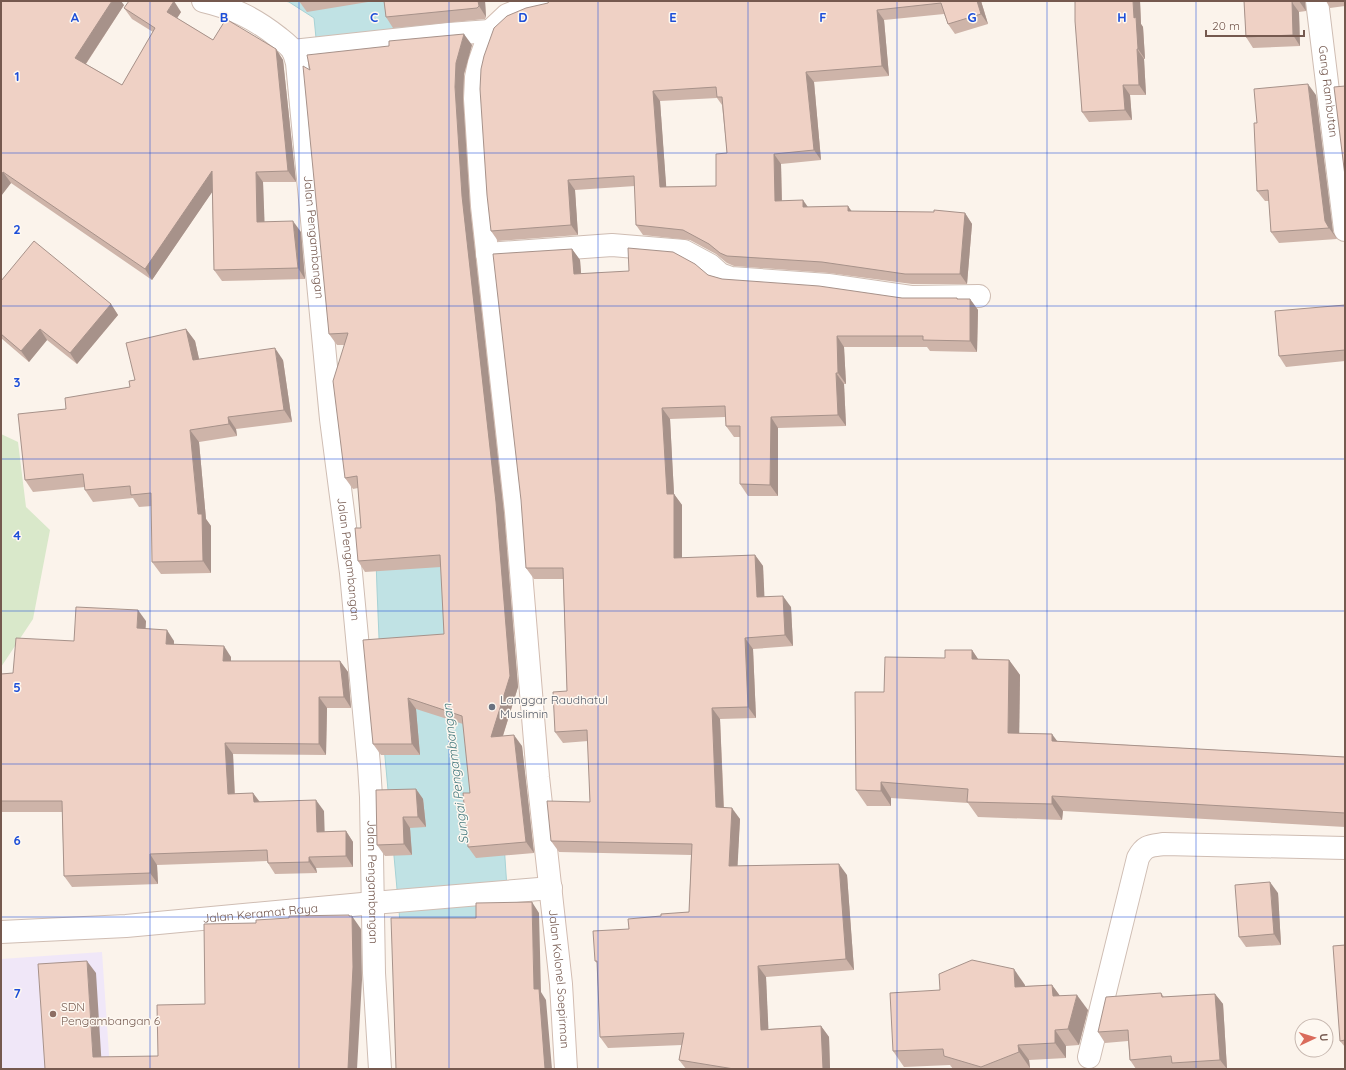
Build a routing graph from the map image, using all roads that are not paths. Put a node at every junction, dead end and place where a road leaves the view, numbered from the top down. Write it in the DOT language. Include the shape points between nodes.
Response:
graph roads {
  1 [pos="204,1"];
  2 [pos="548,1"];
  3 [pos="1317,1"];
  4 [pos="490,31"];
  5 [pos="299,50"];
  6 [pos="1345,230"];
  7 [pos="487,254"];
  8 [pos="979,296"];
  9 [pos="1345,848"];
  10 [pos="551,888"];
  11 [pos="380,903"];
  12 [pos="1,932"];
  13 [pos="1089,1057"];
  14 [pos="380,1069"];
  15 [pos="566,1069"];
  1 -- 5 [label="street" via="242,13 263,24"];
  2 -- 4 [label="street" via="507,15"];
  3 -- 6 [label="street, Gang Rambutan"];
  4 -- 5 [label="street"];
  4 -- 7 [label="street, Jalan Kolonel Soepirman" via="479,63 475,99"];
  5 -- 11 [label="street, Jalan Pengambangan" via="297,63 331,419 351,573"];
  7 -- 8 [label="street" via="612,245 684,251 710,265 720,274 731,278 828,285 911,297"];
  7 -- 10 [label="street, Jalan Kolonel Soepirman" via="516,512 538,777"];
  9 -- 13 [label="street" via="1164,844 1142,849"];
  10 -- 11 [label="street, Jalan Keramat Raya"];
  10 -- 15 [label="street, Jalan Kolonel Soepirman"];
  11 -- 12 [label="street, Jalan Keramat Raya" via="126,926"];
  11 -- 14 [label="street, Jalan Pengambangan" via="374,973"];
}
